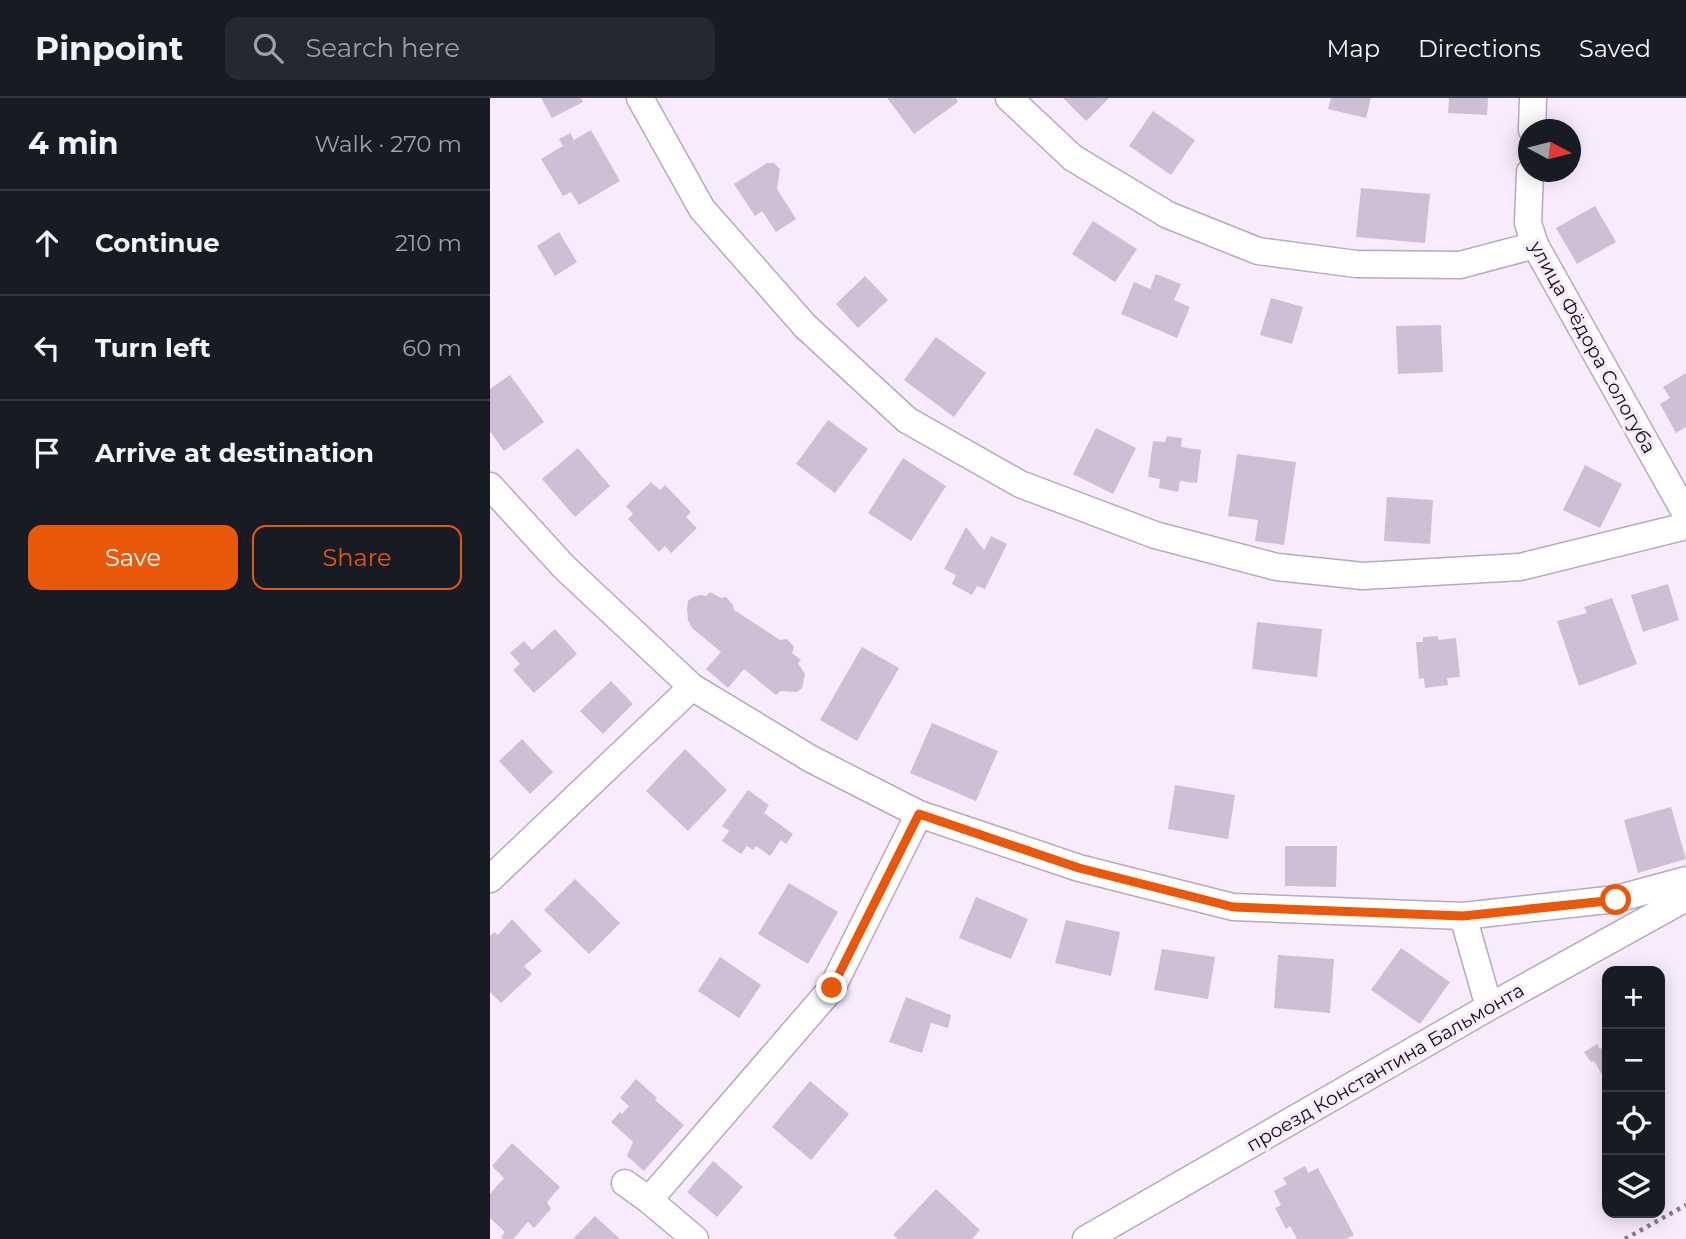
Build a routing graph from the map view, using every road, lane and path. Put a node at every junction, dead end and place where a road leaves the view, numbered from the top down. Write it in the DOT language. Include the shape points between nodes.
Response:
graph roads {
  1 [pos="640,98"];
  2 [pos="1009,98"];
  3 [pos="1534,98"];
  4 [pos="1533,119"];
  5 [pos="1530,182"];
  6 [pos="1535,246"];
  7 [pos="490,486"];
  8 [pos="1686,514"];
  9 [pos="1686,526"];
  10 [pos="692,688"];
  11 [pos="919,814"];
  12 [pos="490,878"];
  13 [pos="1686,880"];
  14 [pos="1686,898"];
  15 [pos="1463,916"];
  16 [pos="1489,1007"];
  17 [pos="625,1183"];
  18 [pos="649,1200"];
  19 [pos="1686,1205"];
  20 [pos="695,1239"];
  21 [pos="1086,1239"];
  22 [pos="1625,1239"];
  1 -- 9 [label="street" via="702,208 805,326 907,420 1020,484 1155,535 1277,566 1363,576 1520,567"];
  2 -- 6 [label="street" via="1073,158 1168,215 1258,251 1356,264 1460,265"];
  3 -- 4 [label="street"];
  5 -- 6 [label="street, улица Фёдора Сологуба" via="1528,223"];
  6 -- 8 [label="street, улица Фёдора Сологуба"];
  7 -- 10 [label="street" via="564,566"];
  10 -- 11 [label="street" via="811,759"];
  10 -- 12 [label="street"];
  11 -- 15 [label="street" via="1079,868 1233,907"];
  11 -- 18 [label="street" via="832,988"];
  13 -- 15 [label="street" via="1616,900"];
  14 -- 16 [label="street, проезд Константина Бальмонта"];
  15 -- 16 [label="street"];
  16 -- 21 [label="street, проезд Константина Бальмонта"];
  17 -- 18 [label="street"];
  18 -- 20 [label="street"];
  19 -- 22 [label="path"];
}
